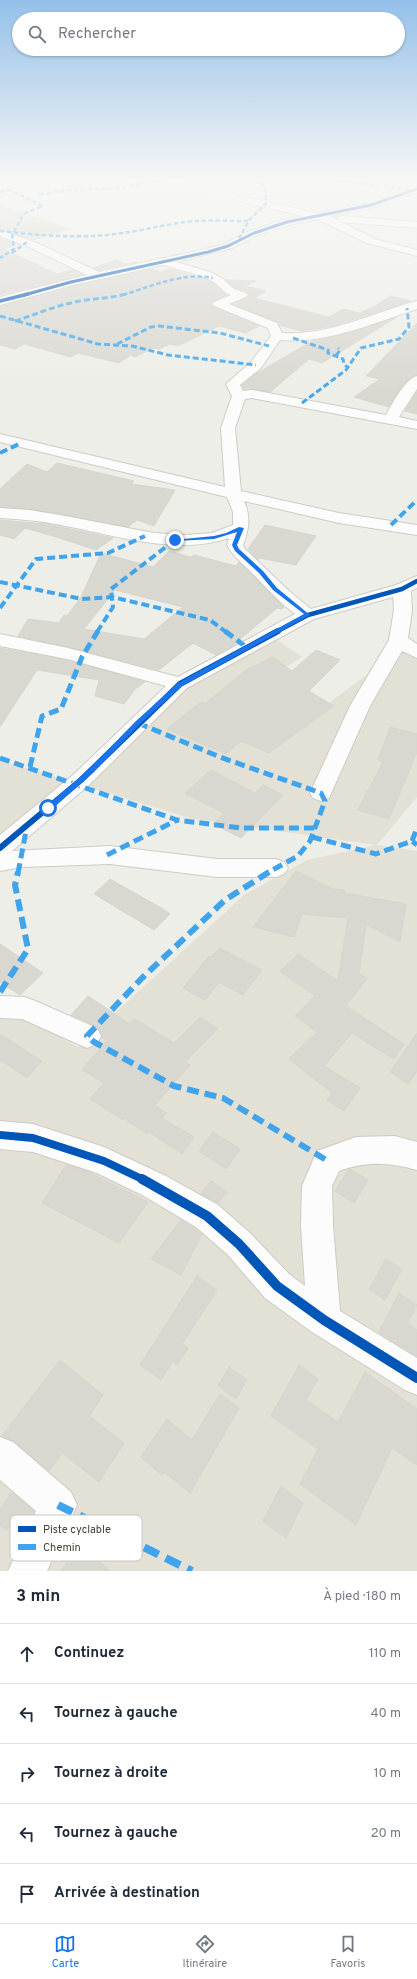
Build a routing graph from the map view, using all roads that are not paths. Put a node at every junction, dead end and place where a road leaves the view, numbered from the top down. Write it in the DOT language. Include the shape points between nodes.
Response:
graph roads {
  1 [pos="46,251"];
  2 [pos="209,251"];
  3 [pos="165,262"];
  4 [pos="98,276"];
  5 [pos="0,301"];
  6 [pos="417,305"];
  7 [pos="277,336"];
  8 [pos="417,380"];
  9 [pos="239,396"];
  10 [pos="390,420"];
  11 [pos="417,425"];
  12 [pos="0,438"];
  13 [pos="233,493"];
  14 [pos="0,513"];
  15 [pos="241,528"];
  16 [pos="417,530"];
  17 [pos="410,585"];
  18 [pos="308,615"];
  19 [pos="0,640"];
  20 [pos="398,640"];
  21 [pos="417,652"];
  22 [pos="180,684"];
  23 [pos="321,793"];
  24 [pos="0,848"];
  25 [pos="0,862"];
  26 [pos="276,868"];
  27 [pos="0,1007"];
  28 [pos="87,1036"];
  29 [pos="0,1135"];
  30 [pos="417,1156"];
  31 [pos="324,1320"];
  32 [pos="417,1378"];
  33 [pos="0,1455"];
  34 [pos="53,1515"];
  35 [pos="32,1561"];
  36 [pos="27,1571"];
  1 -- 4 [label="street"];
  2 -- 3 [label="street"];
  3 -- 4 [label="street"];
  3 -- 7 [label="street" via="206,274 218,280 230,291 242,295 218,304 273,326"];
  4 -- 5 [label="street"];
  6 -- 7 [label="street" via="372,320 305,337 290,339"];
  7 -- 9 [label="street" via="256,365 233,384"];
  8 -- 10 [label="street"];
  9 -- 10 [label="street" via="252,394"];
  9 -- 13 [label="street" via="228,428"];
  10 -- 11 [label="street"];
  12 -- 13 [label="street"];
  13 -- 15 [label="street" via="241,512"];
  13 -- 16 [label="street" via="339,518"];
  14 -- 15 [label="street" via="33,515 175,540 214,538"];
  15 -- 18 [label="street" via="235,545 236,550 261,572 275,589"];
  17 -- 18 [label="street"];
  17 -- 20 [label="street"];
  18 -- 22 [label="street"];
  19 -- 22 [label="street" via="87,658"];
  20 -- 21 [label="street"];
  20 -- 23 [label="street" via="360,706"];
  22 -- 24 [label="street" via="81,780"];
  25 -- 26 [label="street" via="22,858 110,855 217,868"];
  27 -- 28 [label="street" via="24,1008"];
  29 -- 31 [label="street" via="33,1138 104,1161 155,1186 207,1216 239,1244 277,1286"];
  30 -- 31 [label="street" via="395,1150 356,1151 328,1161 317,1186 317,1226"];
  31 -- 32 [label="street"];
  33 -- 34 [label="street" via="58,1505"];
  35 -- 36 [label="street"];
}
